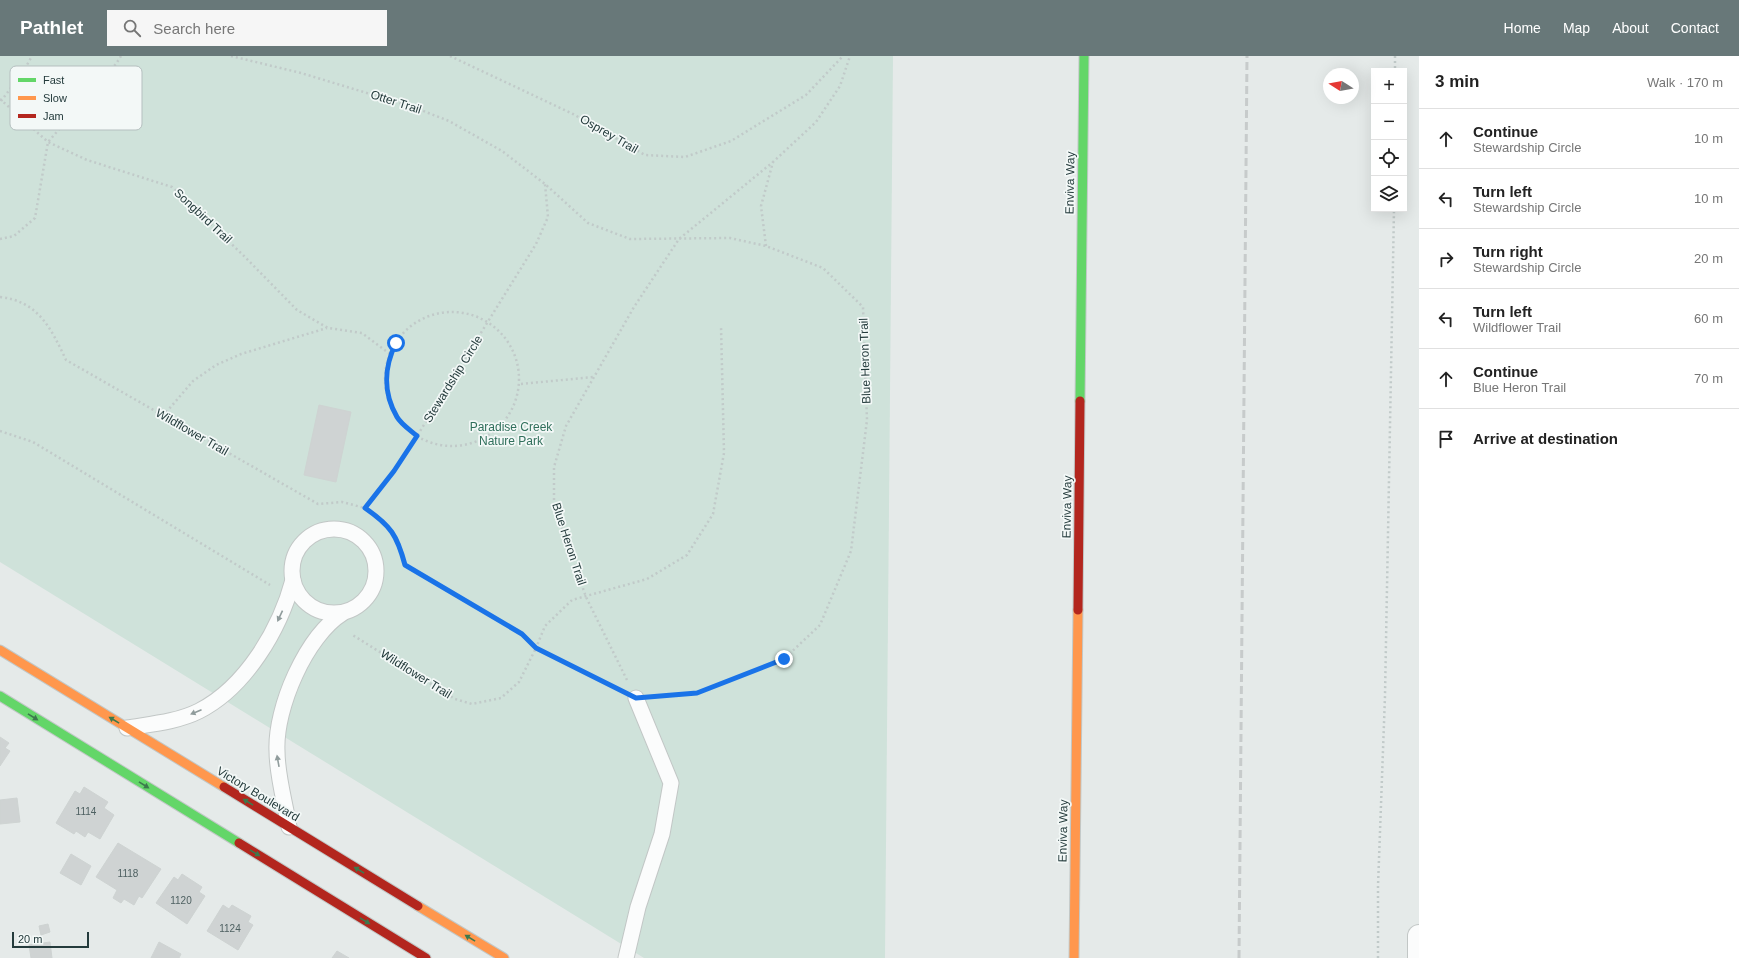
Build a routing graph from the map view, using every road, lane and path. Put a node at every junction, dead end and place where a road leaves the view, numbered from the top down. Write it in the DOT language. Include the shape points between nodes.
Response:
graph roads {
  1 [pos="32,56"];
  2 [pos="121,56"];
  3 [pos="230,56"];
  4 [pos="450,56"];
  5 [pos="843,56"];
  6 [pos="850,56"];
  7 [pos="1084,56"];
  8 [pos="1395,56"];
  9 [pos="26,66"];
  10 [pos="114,66"];
  11 [pos="1395,68"];
  12 [pos="10,89"];
  13 [pos="1,100"];
  14 [pos="10,108"];
  15 [pos="35,130"];
  16 [pos="58,130"];
  17 [pos="48,142"];
  18 [pos="773,162"];
  19 [pos="545,184"];
  20 [pos="1394,212"];
  21 [pos="679,239"];
  22 [pos="0,240"];
  23 [pos="766,246"];
  24 [pos="0,297"];
  25 [pos="488,322"];
  26 [pos="721,326"];
  27 [pos="328,328"];
  28 [pos="390,354"];
  29 [pos="594,377"];
  30 [pos="521,384"];
  31 [pos="163,416"];
  32 [pos="0,431"];
  33 [pos="417,436"];
  34 [pos="365,508"];
  35 [pos="293,580"];
  36 [pos="289,596"];
  37 [pos="586,597"];
  38 [pos="337,617"];
  39 [pos="536,648"];
  40 [pos="0,650"];
  41 [pos="0,696"];
  42 [pos="636,698"];
  43 [pos="127,728"];
  44 [pos="289,827"];
  45 [pos="1419,936"];
  46 [pos="426,958"];
  47 [pos="504,958"];
  48 [pos="626,958"];
  49 [pos="1074,958"];
  50 [pos="1378,958"];
  51 [pos="1419,958"];
  1 -- 9 [label="path"];
  2 -- 10 [label="path"];
  3 -- 19 [label="path, Otter Trail" via="301,73 413,107 449,121 502,151"];
  4 -- 5 [label="path, Osprey Trail" via="573,114 645,155 685,157 731,141 806,95"];
  6 -- 18 [label="path" via="840,86 816,122"];
  7 -- 49 [label="main road, Enviva Way"];
  8 -- 11 [label="path"];
  12 -- 13 [label="path"];
  13 -- 14 [label="path, Songbird Trail"];
  15 -- 17 [label="path, Songbird Trail"];
  16 -- 17 [label="path"];
  17 -- 22 [label="path" via="35,218 14,236"];
  17 -- 27 [label="path, Songbird Trail" via="87,160 172,187 297,310"];
  18 -- 21 [label="path"];
  18 -- 23 [label="path" via="761,206"];
  19 -- 21 [label="path, Otter Trail" via="588,224 630,239"];
  19 -- 25 [label="path, Stewardship Circle" via="548,217 536,244"];
  20 -- 50 [label="path"];
  21 -- 23 [label="path, Blue Heron Trail" via="730,238"];
  21 -- 29 [label="path, Blue Heron Trail" via="638,301"];
  23 -- 42 [label="path, Blue Heron Trail" via="823,268 863,307 867,420 851,551 820,625 784,659 697,693"];
  24 -- 31 [label="path, Wildflower Trail" via="27,305 42,316 66,360"];
  25 -- 28 [label="path, Stewardship Circle" via="464,312 438,313 414,324 396,343"];
  25 -- 30 [label="path, Stewardship Circle" via="507,340 518,364"];
  25 -- 33 [label="path, Stewardship Circle"];
  26 -- 37 [label="path" via="724,453 713,514 687,555 647,579"];
  27 -- 28 [label="path, Songbird Trail" via="362,333"];
  27 -- 31 [label="path" via="241,354 216,365 193,381"];
  28 -- 33 [label="path, Stewardship Circle" via="386,368 387,394 397,418"];
  29 -- 30 [label="path"];
  29 -- 37 [label="path, Blue Heron Trail" via="566,426 554,468 554,505"];
  30 -- 33 [label="path, Stewardship Circle" via="509,415 491,434 467,445 441,446"];
  31 -- 34 [label="path, Wildflower Trail" via="318,504 342,502"];
  32 -- 36 [label="path" via="33,442"];
  33 -- 34 [label="path, Stewardship Circle"];
  34 -- 39 [label="path, Wildflower Trail" via="385,522 399,542 405,565 522,634"];
  35 -- 36 [label="lane"];
  35 -- 38 [label="lane" via="299,595 311,606"];
  35 -- 38 [label="lane" via="293,563 297,551 311,536 326,530 342,529 358,536 370,547 376,563 376,579 370,594 358,606"];
  36 -- 43 [label="lane, one-way" via="260,654 222,695 199,711 170,721"];
  37 -- 39 [label="path, Blue Heron Trail" via="572,600 545,626"];
  37 -- 42 [label="path"];
  38 -- 39 [label="path, Wildflower Trail" via="455,699 472,704 501,698 520,682"];
  44 -- 38 [label="lane, one-way" via="276,752 277,728 288,689 306,657"];
  39 -- 42 [label="path"];
  43 -- 40 [label="main road, Victory Boulevard, one-way"];
  41 -- 46 [label="main road, one-way"];
  42 -- 48 [label="lane" via="671,783 662,834 638,907"];
  44 -- 43 [label="main road, Victory Boulevard, one-way"];
  47 -- 44 [label="main road, Victory Boulevard, one-way"];
  45 -- 51 [label="street"];
}
